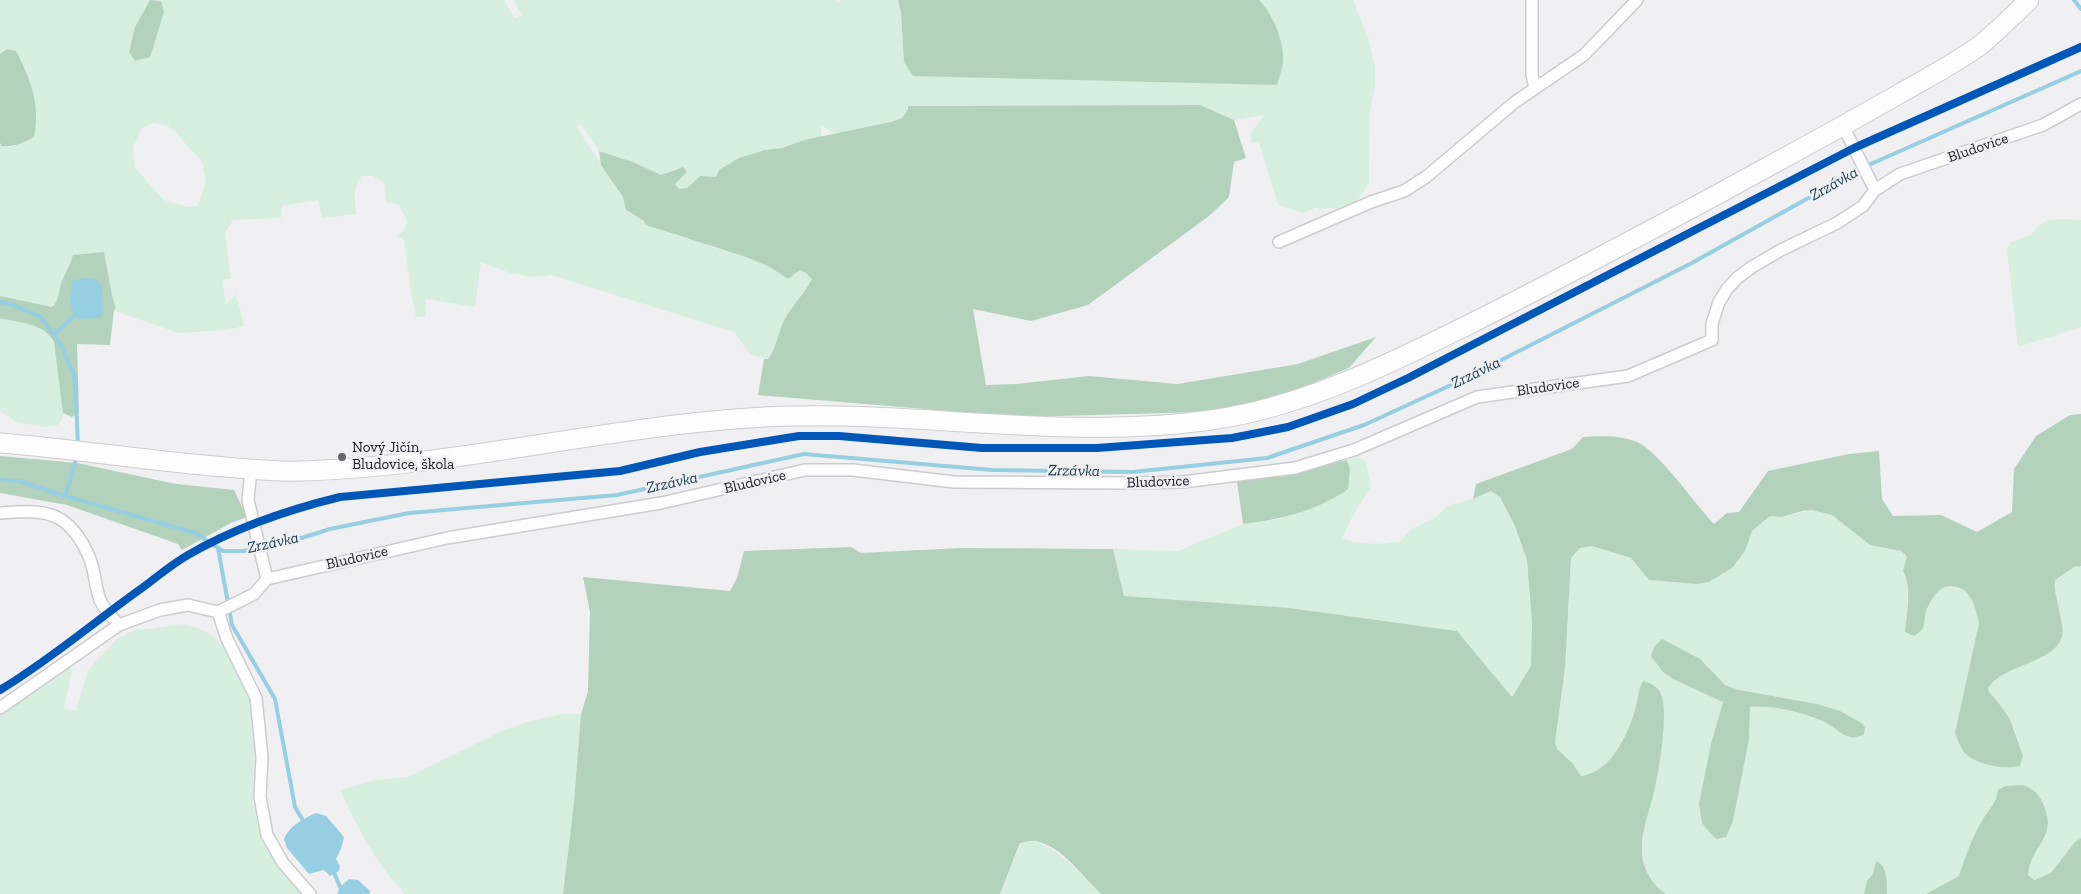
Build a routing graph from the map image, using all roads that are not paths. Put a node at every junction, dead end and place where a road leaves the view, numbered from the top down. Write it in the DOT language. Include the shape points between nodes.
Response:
graph roads {
  1 [pos="1532,0"];
  2 [pos="1637,0"];
  3 [pos="2029,0"];
  4 [pos="1536,88"];
  5 [pos="2081,104"];
  6 [pos="1843,126"];
  7 [pos="1873,185"];
  8 [pos="1279,242"];
  9 [pos="0,443"];
  10 [pos="251,469"];
  11 [pos="0,513"];
  12 [pos="266,574"];
  13 [pos="218,612"];
  14 [pos="119,625"];
  15 [pos="0,708"];
  16 [pos="310,894"];
  1 -- 4 [label="street" via="1532,75"];
  2 -- 4 [label="street" via="1584,55"];
  3 -- 6 [label="main road" via="1972,51"];
  4 -- 8 [label="street" via="1404,191"];
  5 -- 7 [label="street, Bludovice" via="2043,125"];
  6 -- 7 [label="street"];
  6 -- 10 [label="main road" via="1546,287 1438,340 1303,398 1236,416 1178,424 1090,428 865,417 772,416 672,425 403,465 291,471"];
  7 -- 12 [label="street, Bludovice" via="1863,206 1837,223 1781,250 1738,278 1719,302 1712,324 1712,340 1628,376 1477,397 1354,450 1294,468 1183,482 1134,483 954,482 853,470 805,470 661,503 447,538"];
  9 -- 10 [label="main road"];
  10 -- 12 [label="street" via="247,494"];
  11 -- 14 [label="street" via="28,511 59,516 72,528 90,558 100,600"];
  12 -- 13 [label="street" via="254,594"];
  13 -- 14 [label="street" via="188,605 160,610"];
  13 -- 16 [label="street" via="227,639 256,698 262,757 260,797 267,835 283,863"];
  14 -- 15 [label="street"];
}
